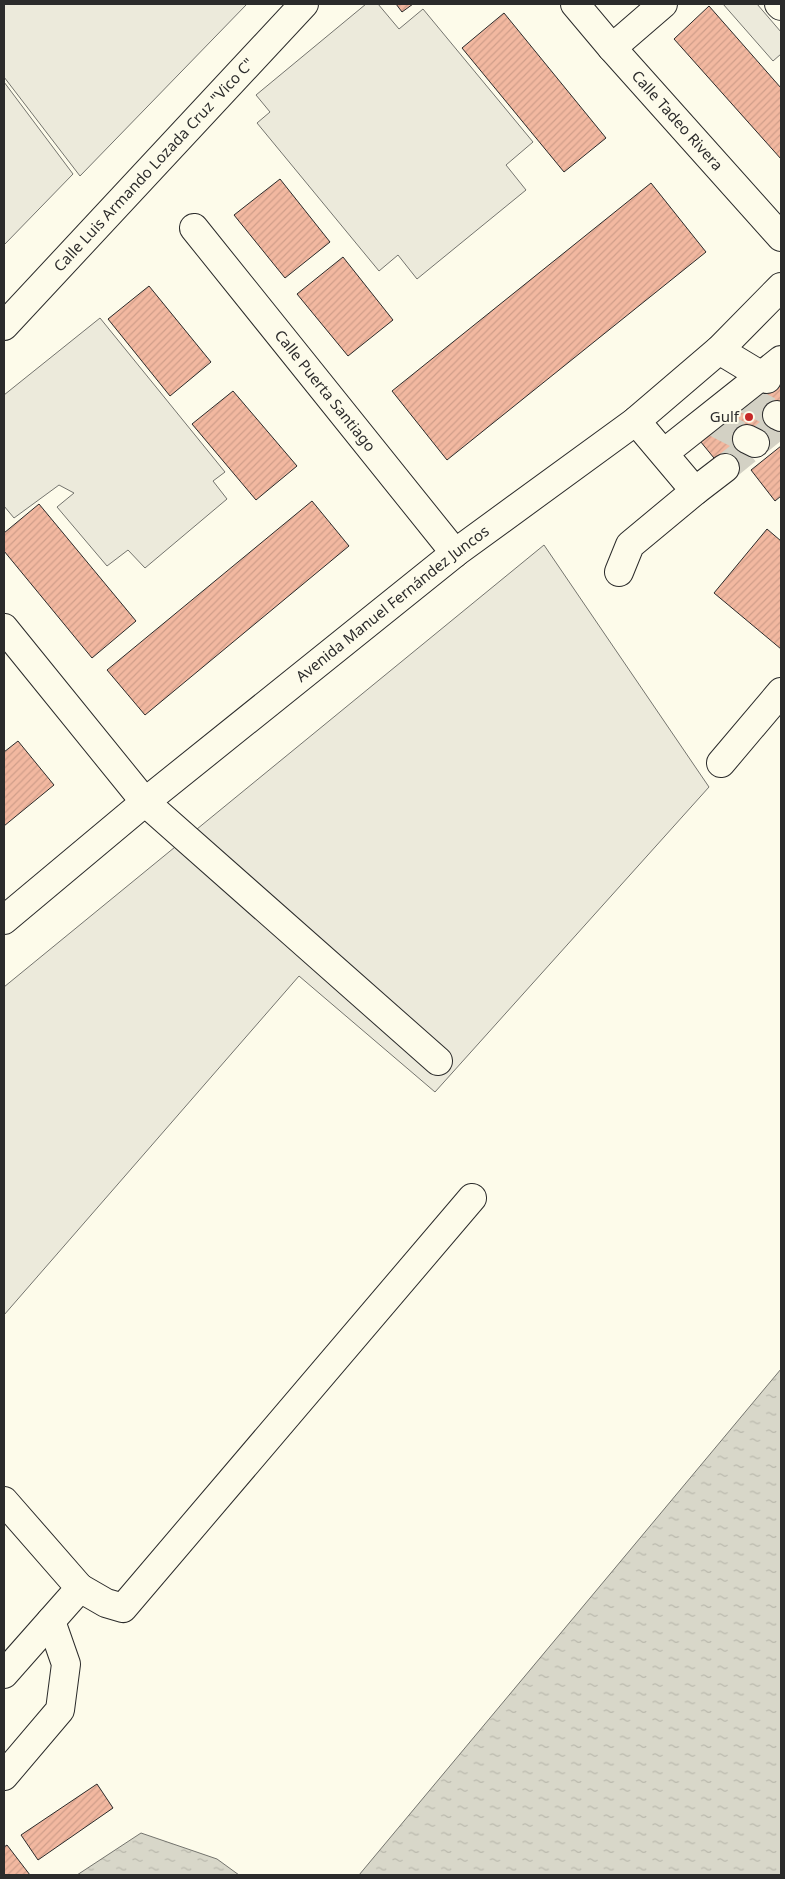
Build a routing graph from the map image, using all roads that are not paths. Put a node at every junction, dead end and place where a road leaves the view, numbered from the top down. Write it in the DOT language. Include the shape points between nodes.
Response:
graph roads {
  1 [pos="304,4"];
  2 [pos="575,4"];
  3 [pos="663,4"];
  4 [pos="612,48"];
  5 [pos="194,228"];
  6 [pos="781,237"];
  7 [pos="781,287"];
  8 [pos="4,326"];
  9 [pos="719,350"];
  10 [pos="770,372"];
  11 [pos="636,421"];
  12 [pos="664,454"];
  13 [pos="725,468"];
  14 [pos="695,491"];
  15 [pos="455,553"];
  16 [pos="619,572"];
  17 [pos="4,628"];
  18 [pos="781,692"];
  19 [pos="722,763"];
  20 [pos="144,802"];
  21 [pos="4,920"];
  22 [pos="438,1061"];
  23 [pos="472,1198"];
  24 [pos="4,1501"];
  25 [pos="80,1588"];
  26 [pos="51,1621"];
  27 [pos="4,1674"];
  28 [pos="4,1776"];
  1 -- 8 [label="street, Calle Luis Armando Lozada Cruz \"Vico C\""];
  2 -- 4 [label="street, Calle Tadeo Rivera"];
  3 -- 4 [label="street"];
  4 -- 6 [label="street, Calle Tadeo Rivera"];
  5 -- 15 [label="street, Calle Puerta Santiago"];
  7 -- 9 [label="street, Avenida Manuel Fernández Juncos"];
  9 -- 10 [label="street"];
  9 -- 11 [label="street, Avenida Manuel Fernández Juncos"];
  10 -- 12 [label="street"];
  11 -- 12 [label="street"];
  11 -- 15 [label="street, Avenida Manuel Fernández Juncos"];
  12 -- 14 [label="street"];
  13 -- 14 [label="street"];
  14 -- 16 [label="street" via="630,545"];
  15 -- 20 [label="street, Avenida Manuel Fernández Juncos"];
  17 -- 20 [label="street"];
  18 -- 19 [label="street"];
  20 -- 21 [label="street, Avenida Manuel Fernández Juncos"];
  20 -- 22 [label="street"];
  23 -- 25 [label="street" via="124,1608 106,1604"];
  24 -- 25 [label="street"];
  25 -- 26 [label="street"];
  26 -- 27 [label="street"];
  26 -- 28 [label="street" via="66,1664 60,1710"];
}
